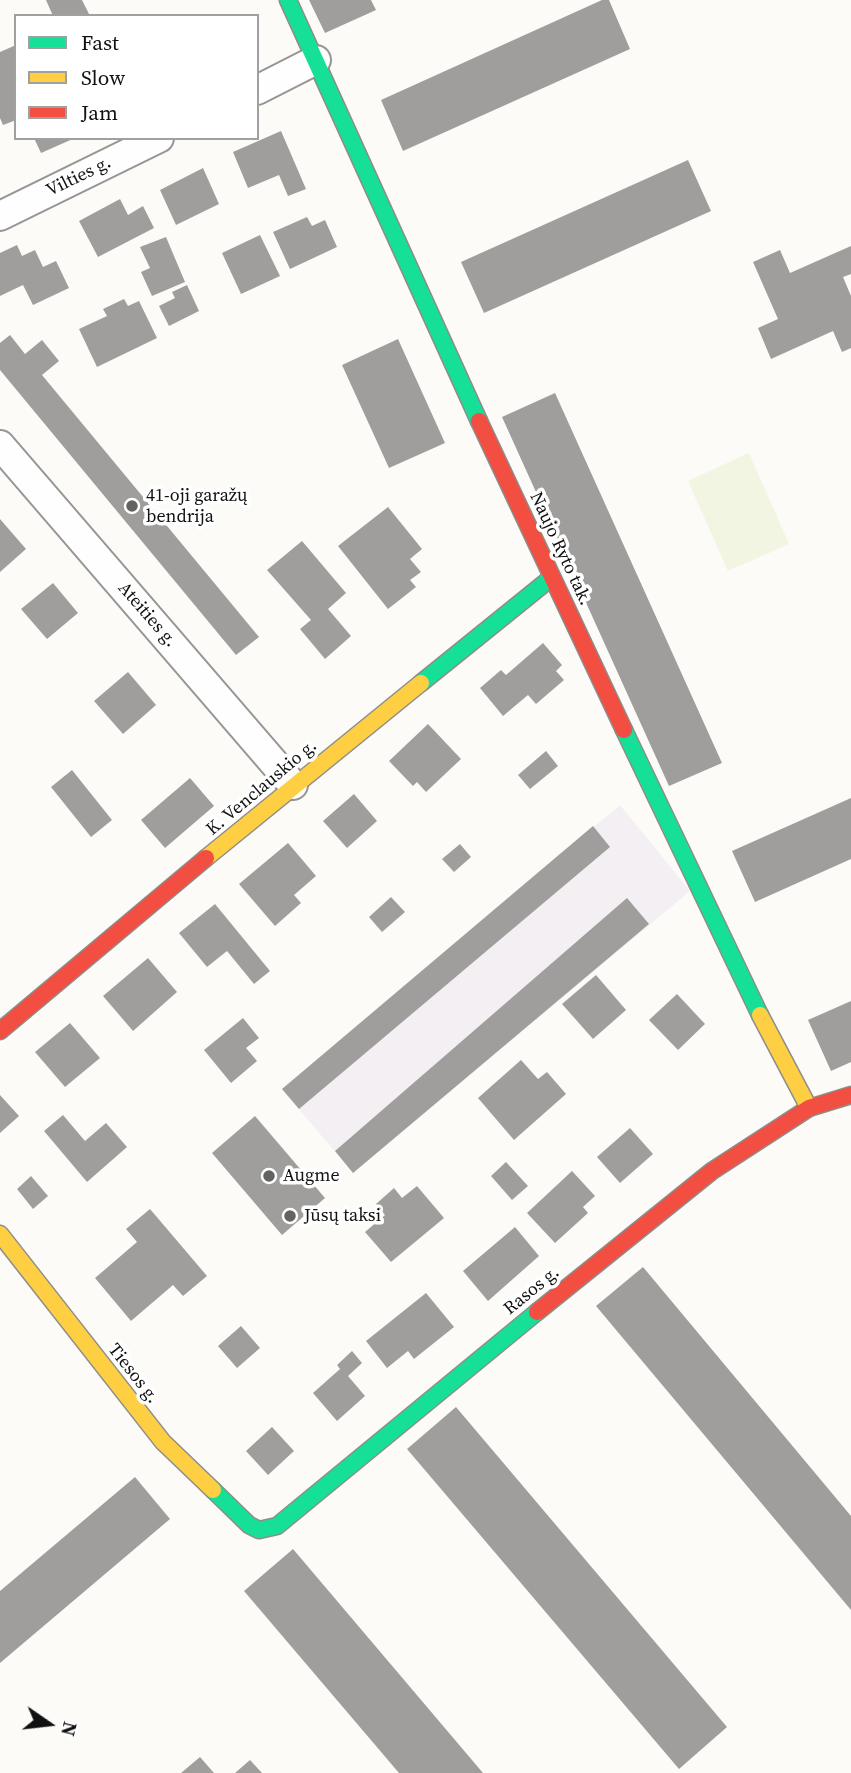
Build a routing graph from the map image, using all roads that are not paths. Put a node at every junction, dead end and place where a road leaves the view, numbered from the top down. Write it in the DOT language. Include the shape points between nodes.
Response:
graph roads {
  1 [pos="288,0"];
  2 [pos="316,60"];
  3 [pos="259,89"];
  4 [pos="155,140"];
  5 [pos="0,216"];
  6 [pos="0,445"];
  7 [pos="551,578"];
  8 [pos="293,785"];
  9 [pos="0,1031"];
  10 [pos="851,1095"];
  11 [pos="808,1108"];
  12 [pos="0,1234"];
  13 [pos="249,1525"];
  1 -- 2 [label="street, Naujo Ryto tak."];
  2 -- 3 [label="street"];
  2 -- 7 [label="street, Naujo Ryto tak."];
  4 -- 5 [label="street, Vilties g."];
  6 -- 8 [label="street, Ateities g."];
  7 -- 8 [label="street, K. Venclauskio g."];
  7 -- 11 [label="street, Naujo Ryto tak."];
  8 -- 9 [label="street, K. Venclauskio g."];
  10 -- 11 [label="street, Rasos g."];
  11 -- 13 [label="street, Rasos g." via="712,1171 277,1526 259,1530"];
  12 -- 13 [label="street, Tiesos g." via="163,1442"];
}
